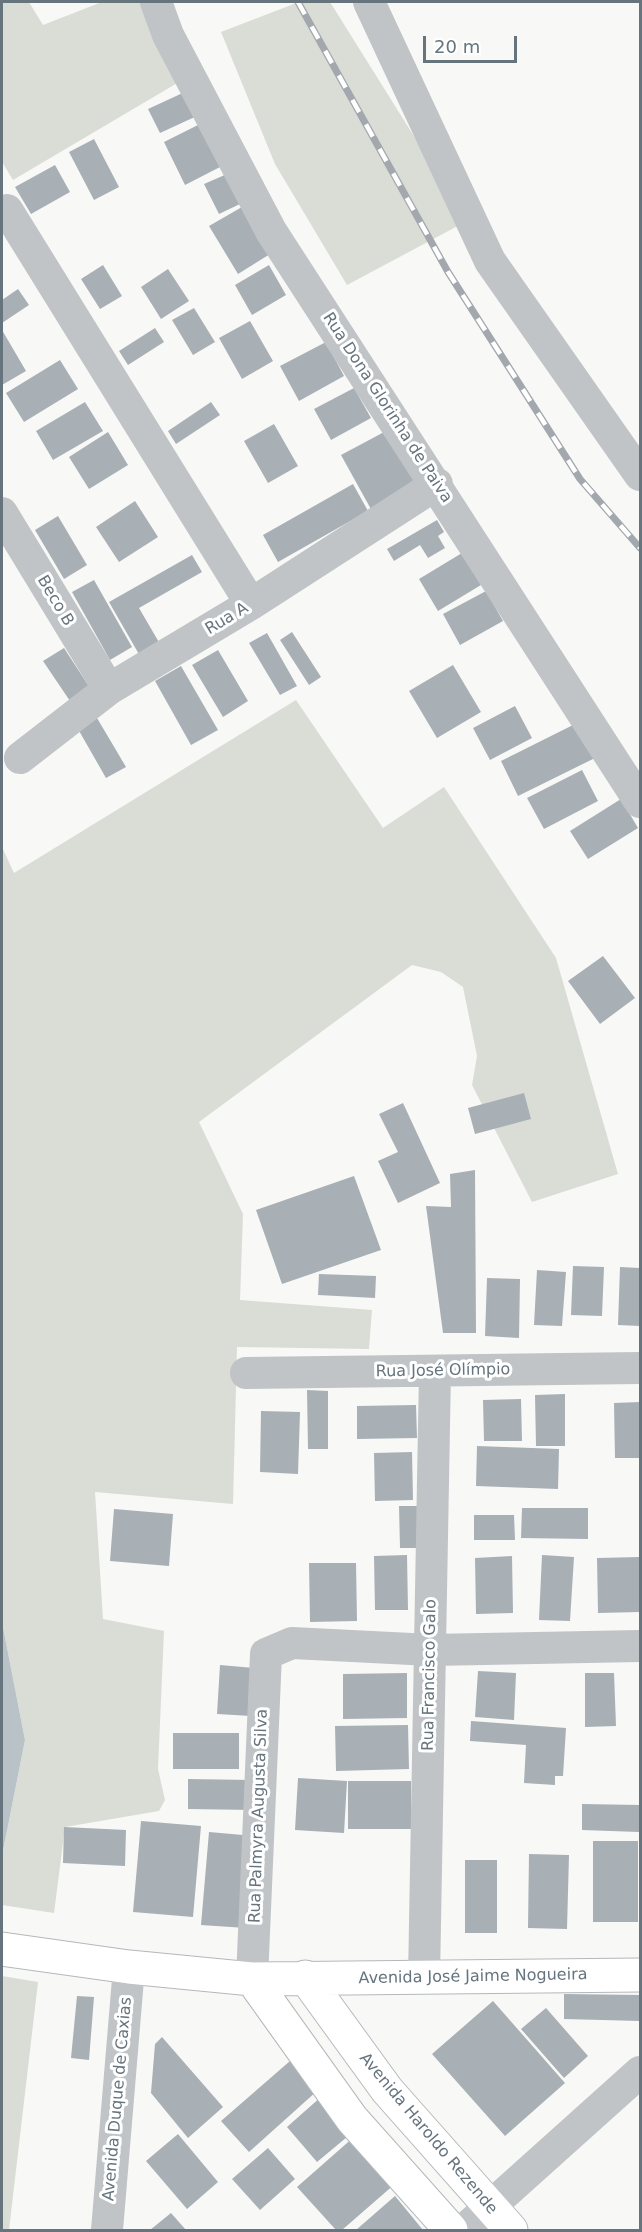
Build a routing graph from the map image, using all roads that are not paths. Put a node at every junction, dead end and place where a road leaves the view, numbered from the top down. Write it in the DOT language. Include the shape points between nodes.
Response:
graph roads {
  1 [pos="156,2"];
  2 [pos="369,2"];
  3 [pos="7,210"];
  4 [pos="640,475"];
  5 [pos="436,484"];
  6 [pos="2,513"];
  7 [pos="251,604"];
  8 [pos="109,689"];
  9 [pos="20,758"];
  10 [pos="640,802"];
  11 [pos="640,1368"];
  12 [pos="435,1371"];
  13 [pos="246,1372"];
  14 [pos="640,1646"];
  15 [pos="431,1650"];
  16 [pos="2,1949"];
  17 [pos="129,1967"];
  18 [pos="640,1975"];
  19 [pos="304,1977"];
  20 [pos="424,1978"];
  21 [pos="252,1979"];
  22 [pos="640,2072"];
  23 [pos="387,2090"];
  24 [pos="352,2119"];
  25 [pos="501,2219"];
  26 [pos="107,2230"];
  27 [pos="451,2230"];
  28 [pos="464,2230"];
  1 -- 5 [label="street, Rua Dona Glorinha de Paiva" via="168,35 271,231"];
  2 -- 4 [label="street" via="490,261"];
  3 -- 7 [label="street"];
  5 -- 7 [label="street, Rua A"];
  5 -- 10 [label="street, Rua Dona Glorinha de Paiva"];
  6 -- 8 [label="street, Beco B"];
  7 -- 8 [label="street, Rua A"];
  8 -- 9 [label="street, Rua A"];
  11 -- 12 [label="street, Rua José Olímpio"];
  12 -- 13 [label="street, Rua José Olímpio"];
  12 -- 15 [label="street, Rua Francisco Galo"];
  14 -- 15 [label="street"];
  15 -- 20 [label="street, Rua Francisco Galo"];
  15 -- 21 [label="street, Rua Palmyra Augusta Silva" via="292,1643 266,1654"];
  16 -- 17 [label="main road, Avenida José Jaime Nogueira"];
  17 -- 21 [label="main road, Avenida José Jaime Nogueira"];
  17 -- 26 [label="street, Avenida Duque de Caxias"];
  18 -- 20 [label="main road, Avenida José Jaime Nogueira"];
  19 -- 20 [label="main road, Avenida José Jaime Nogueira"];
  19 -- 21 [label="main road, Avenida José Jaime Nogueira"];
  19 -- 23 [label="main road, Avenida Haroldo Rezende"];
  21 -- 24 [label="main road"];
  22 -- 25 [label="street"];
  23 -- 24 [label="main road"];
  23 -- 25 [label="main road, Avenida Haroldo Rezende"];
  24 -- 27 [label="main road"];
  25 -- 28 [label="street"];
}
